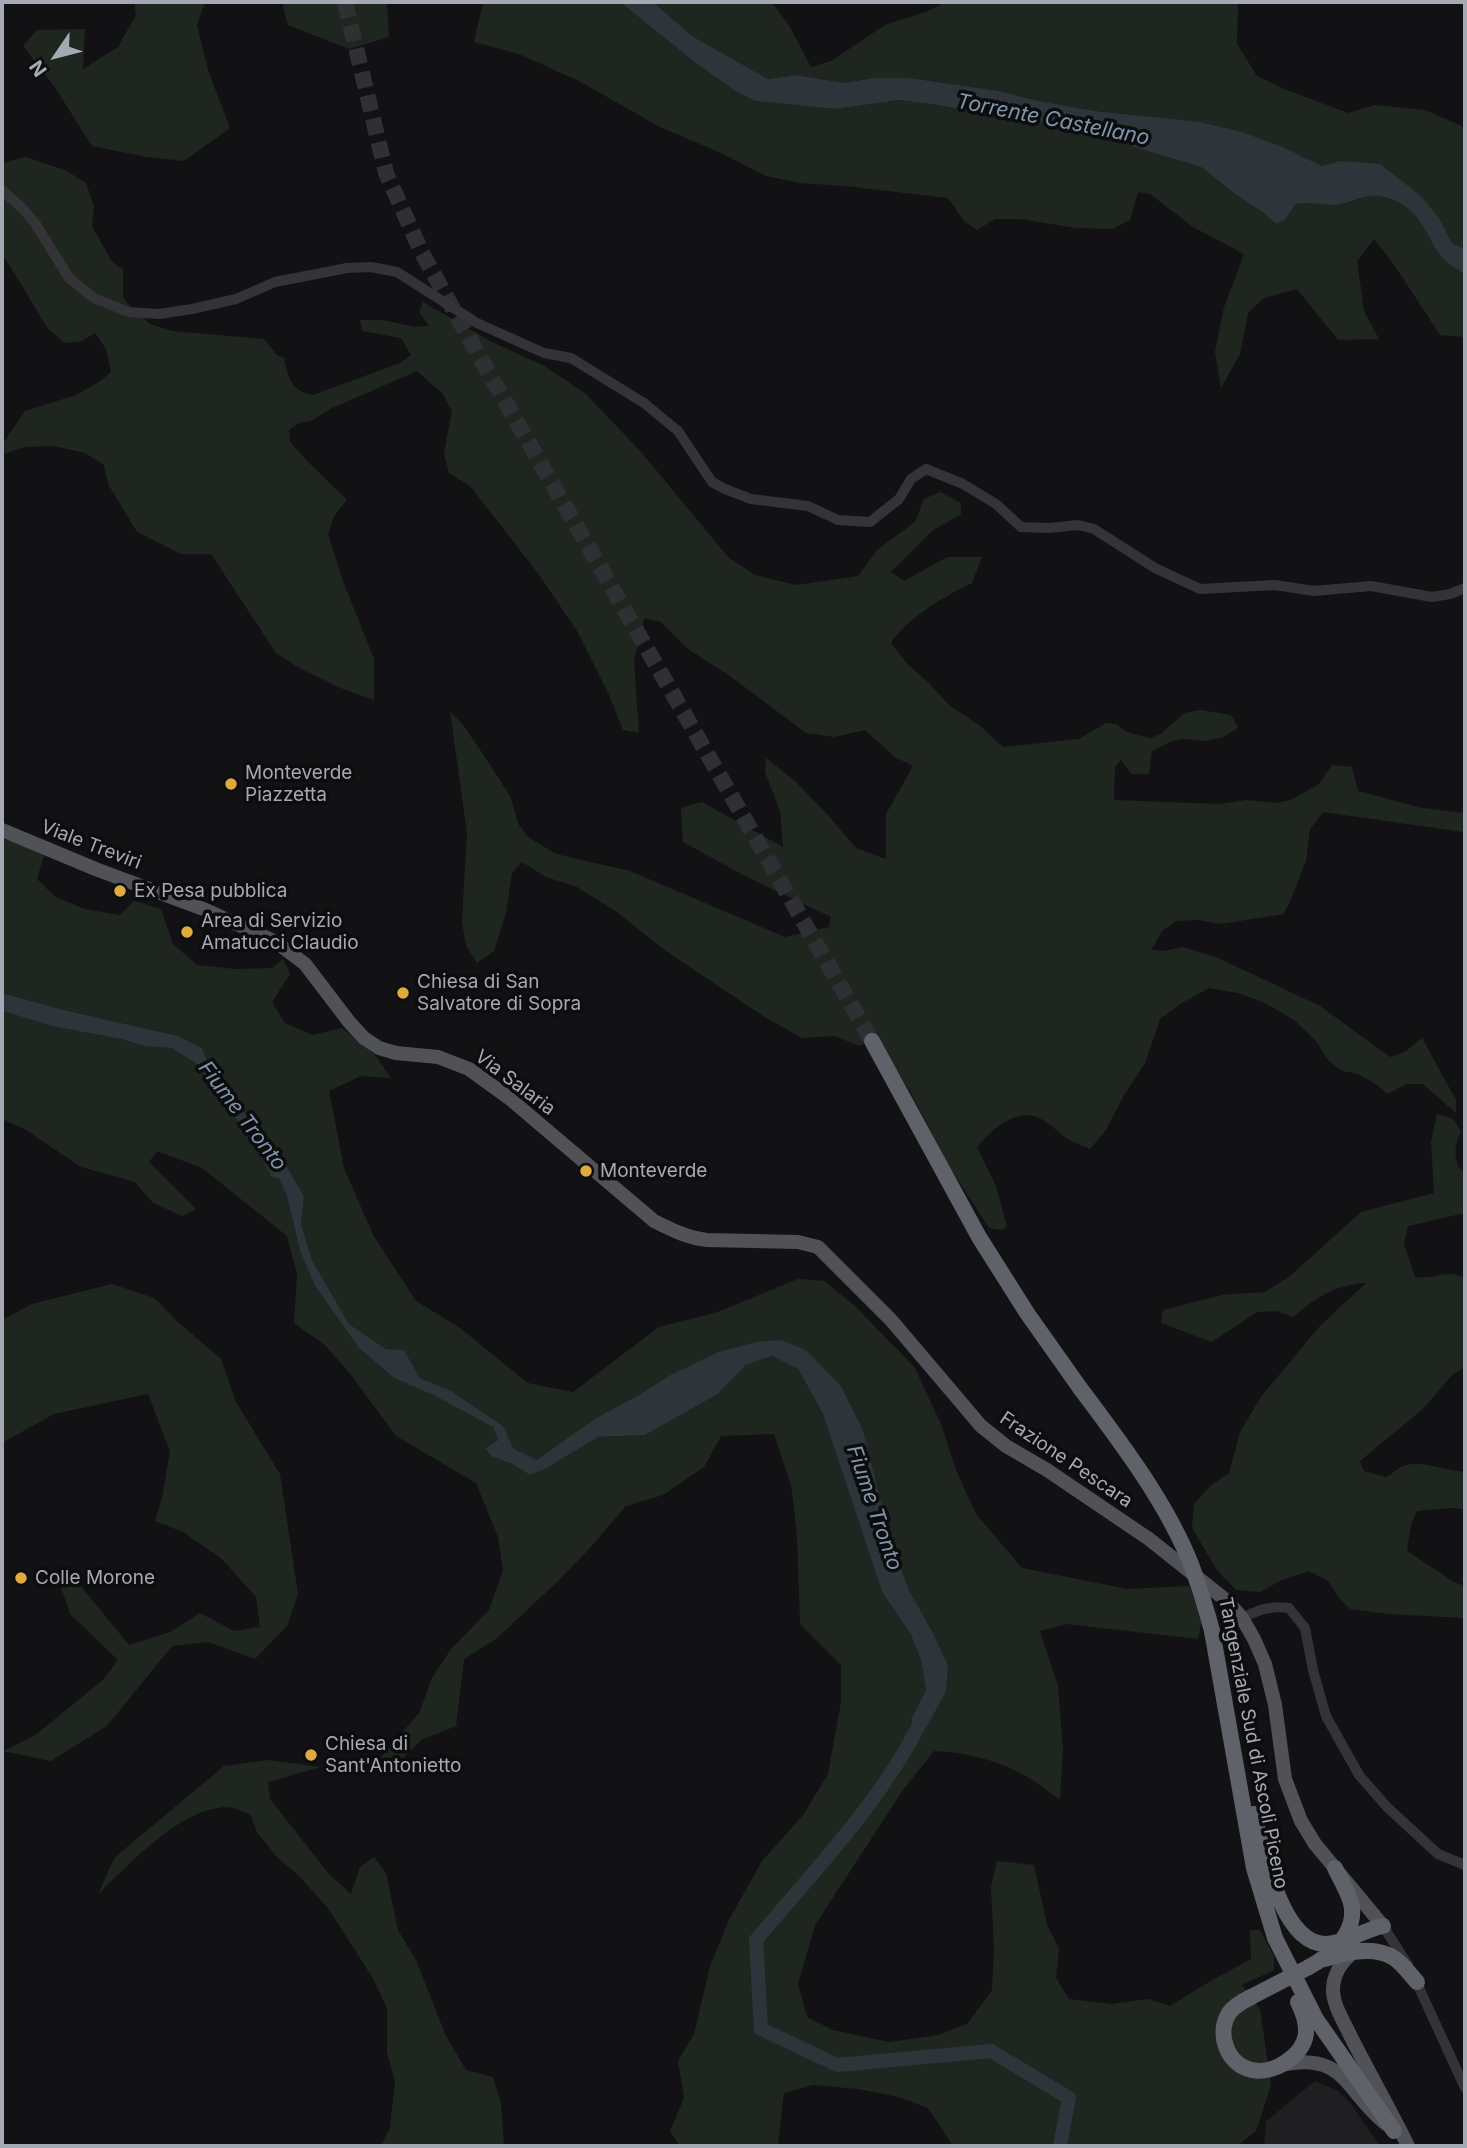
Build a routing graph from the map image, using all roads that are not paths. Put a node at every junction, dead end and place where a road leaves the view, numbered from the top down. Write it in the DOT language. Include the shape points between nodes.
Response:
graph roads {
  1 [pos="2,190"];
  2 [pos="1465,588"];
  3 [pos="2,830"];
  4 [pos="282,945"];
  5 [pos="872,1041"];
  6 [pos="591,1169"];
  7 [pos="1242,1618"];
  8 [pos="1229,1723"];
  9 [pos="1465,1865"];
  10 [pos="1335,1868"];
  11 [pos="1383,1926"];
  12 [pos="1275,1938"];
  13 [pos="1346,1947"];
  14 [pos="1417,1982"];
  15 [pos="1280,2066"];
  16 [pos="1465,2088"];
  17 [pos="1394,2131"];
  18 [pos="1407,2146"];
  1 -- 2 [label="street" via="35,223 69,278 94,298 128,312 191,309 236,299 275,282 347,268 397,272 477,323 544,353 571,358 644,403 678,431 712,482 751,499 808,506 838,520 870,522 926,469 996,504 1021,527 1094,528 1154,568 1200,589 1275,585 1314,591 1371,586 1432,597"];
  3 -- 4 [label="main road, Viale Treviri" via="206,910"];
  4 -- 6 [label="main road, Via Salaria" via="313,973 364,1038 379,1048 438,1057 469,1069"];
  5 -- 8 [label="highway, Tangenziale Sud di Ascoli Piceno, bridge" via="996,1265 1166,1513 1190,1563 1212,1631"];
  6 -- 7 [label="main road, Frazione Pescara" via="672,1231 707,1240 798,1242 818,1247 891,1320 981,1426 1149,1539"];
  7 -- 9 [label="street" via="1273,1606 1289,1608 1305,1628 1326,1716 1359,1775 1438,1854"];
  7 -- 10 [label="main road, Frazione Pescara" via="1265,1664 1294,1807"];
  8 -- 12 [label="highway, Tangenziale Sud di Ascoli Piceno" via="1254,1868"];
  8 -- 13 [label="highway" via="1269,1869 1287,1914 1303,1937"];
  10 -- 11 [label="main road, Frazione Pescara"];
  10 -- 13 [label="highway" via="1352,1914"];
  11 -- 13 [label="highway" via="1370,1928"];
  11 -- 14 [label="street"];
  12 -- 15 [label="highway" via="1284,1975 1305,2020 1306,2036 1300,2049"];
  12 -- 17 [label="highway, Tangenziale Sud di Ascoli Piceno" via="1317,2019"];
  13 -- 14 [label="highway" via="1385,1953"];
  13 -- 15 [label="highway, bridge" via="1239,2004 1227,2017 1223,2038 1233,2059 1252,2071"];
  13 -- 18 [label="main road" via="1332,1993"];
  14 -- 16 [label="street"];
  15 -- 17 [label="main road" via="1308,2062 1332,2068 1371,2113"];
  17 -- 18 [label="main road"];
}
